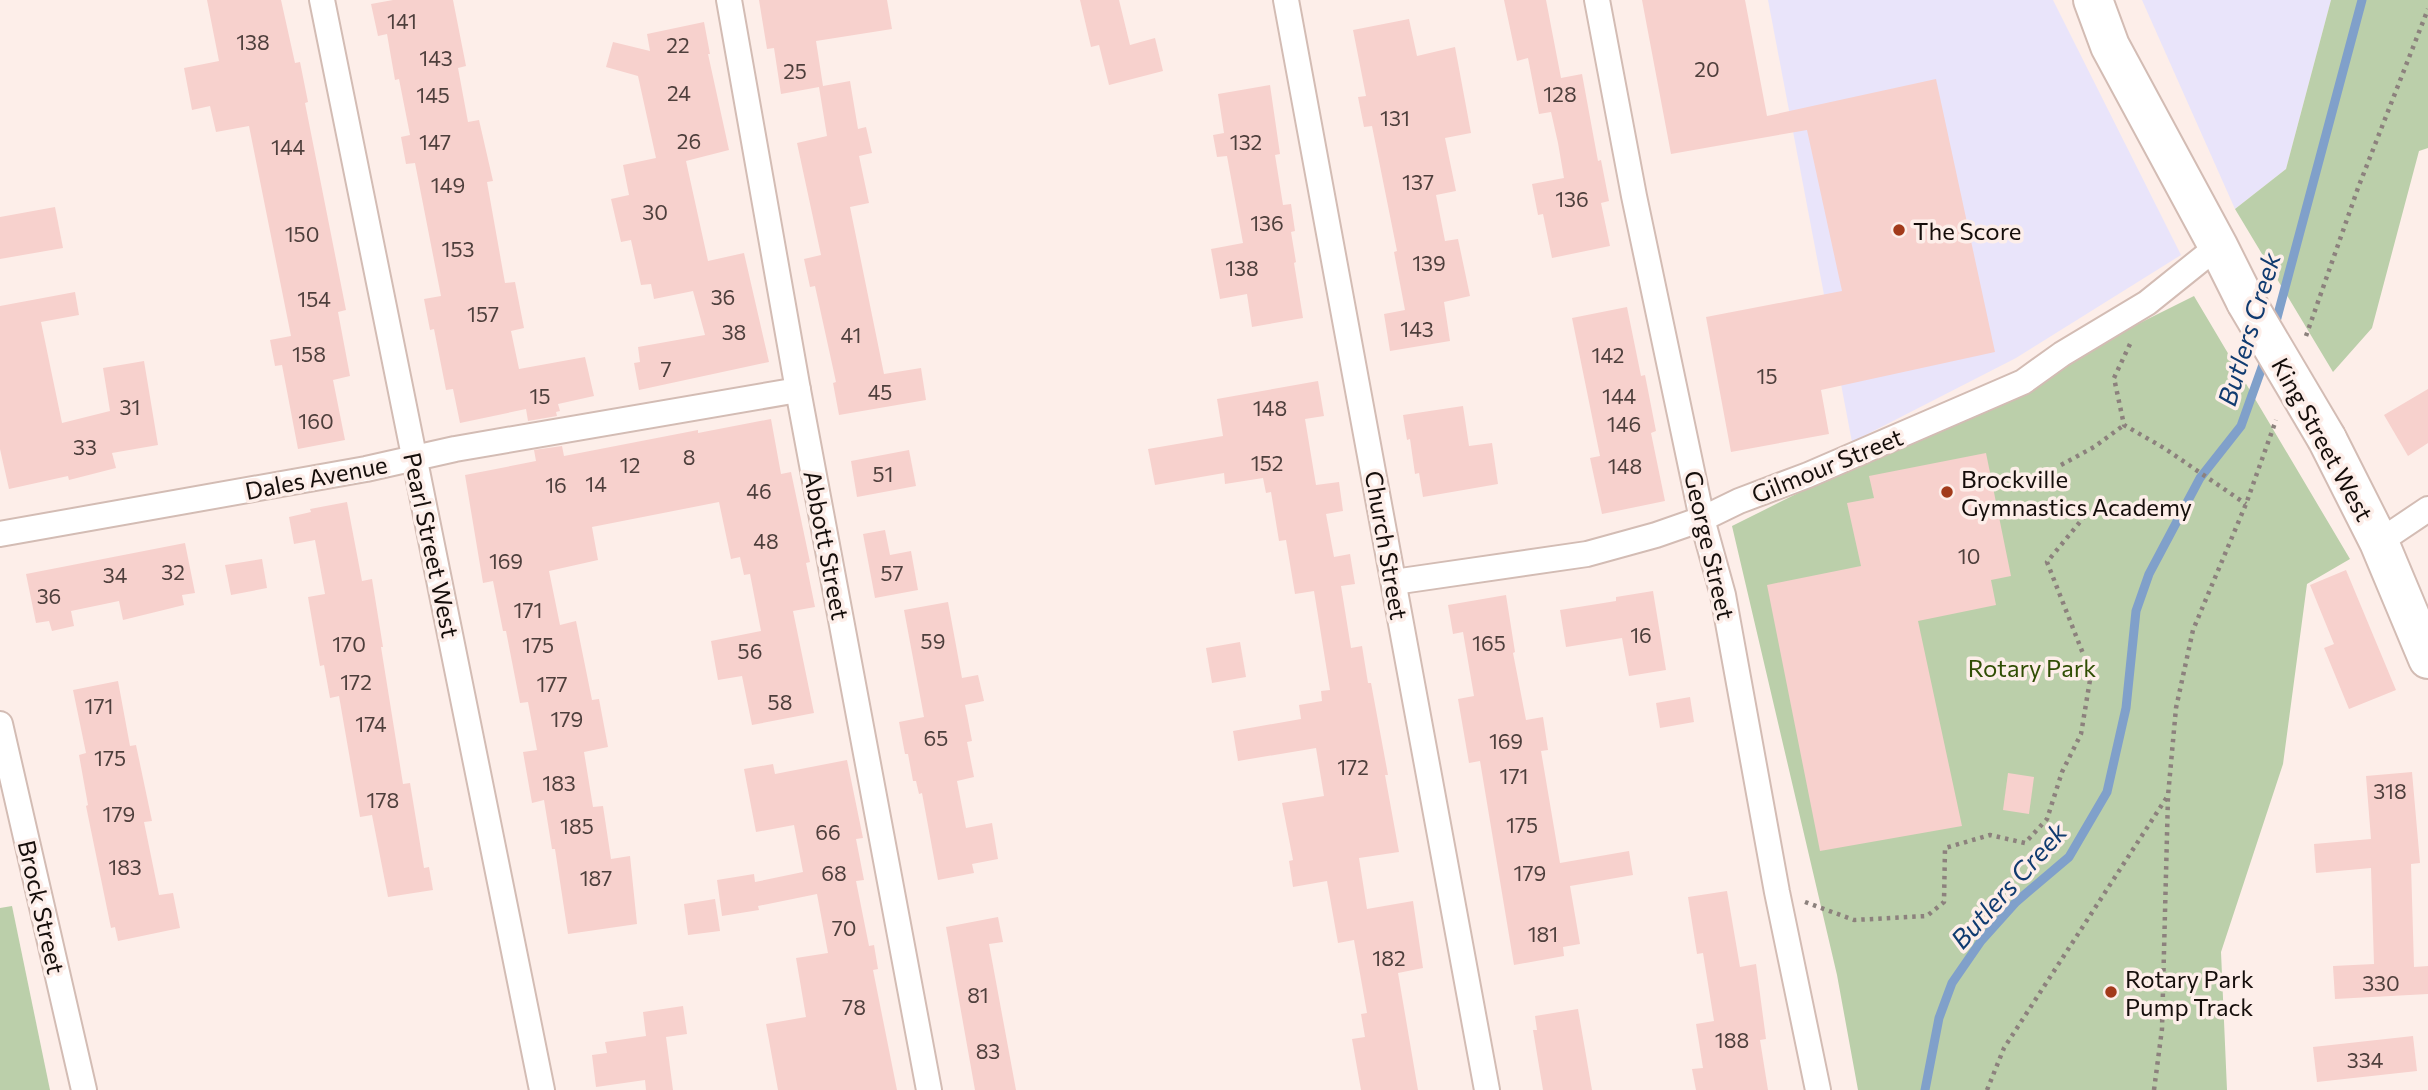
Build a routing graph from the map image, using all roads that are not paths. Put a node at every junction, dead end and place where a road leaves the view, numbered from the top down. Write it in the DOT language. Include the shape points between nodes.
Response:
graph roads {
  1 [pos="322,0"];
  2 [pos="729,0"];
  3 [pos="1286,0"];
  4 [pos="1597,0"];
  5 [pos="2093,0"];
  6 [pos="2218,246"];
  7 [pos="798,390"];
  8 [pos="414,457"];
  9 [pos="2428,509"];
  10 [pos="1702,519"];
  11 [pos="0,534"];
  12 [pos="2379,542"];
  13 [pos="1394,582"];
  14 [pos="2428,659"];
  15 [pos="0,724"];
  16 [pos="84,1090"];
  17 [pos="542,1090"];
  18 [pos="929,1090"];
  19 [pos="1487,1090"];
  20 [pos="1818,1090"];
  1 -- 8 [label="street, Pearl Street West"];
  2 -- 7 [label="street, Abbott Street"];
  3 -- 13 [label="street, Church Street"];
  4 -- 10 [label="street, George Street"];
  5 -- 6 [label="main road, King Street West" via="2110,46"];
  6 -- 10 [label="street, Gilmour Street" via="2147,303 2023,382"];
  6 -- 12 [label="main road, King Street West, bridge" via="2327,439"];
  7 -- 8 [label="street, Dales Avenue"];
  7 -- 18 [label="street, Abbott Street"];
  8 -- 11 [label="street, Dales Avenue"];
  8 -- 17 [label="street, Pearl Street West"];
  9 -- 12 [label="street"];
  10 -- 13 [label="street, Gilmour Street" via="1587,554"];
  10 -- 20 [label="street, George Street" via="1723,595"];
  12 -- 14 [label="main road, King Street West"];
  13 -- 19 [label="street, Church Street"];
  15 -- 16 [label="street, Brock Street"];
}
